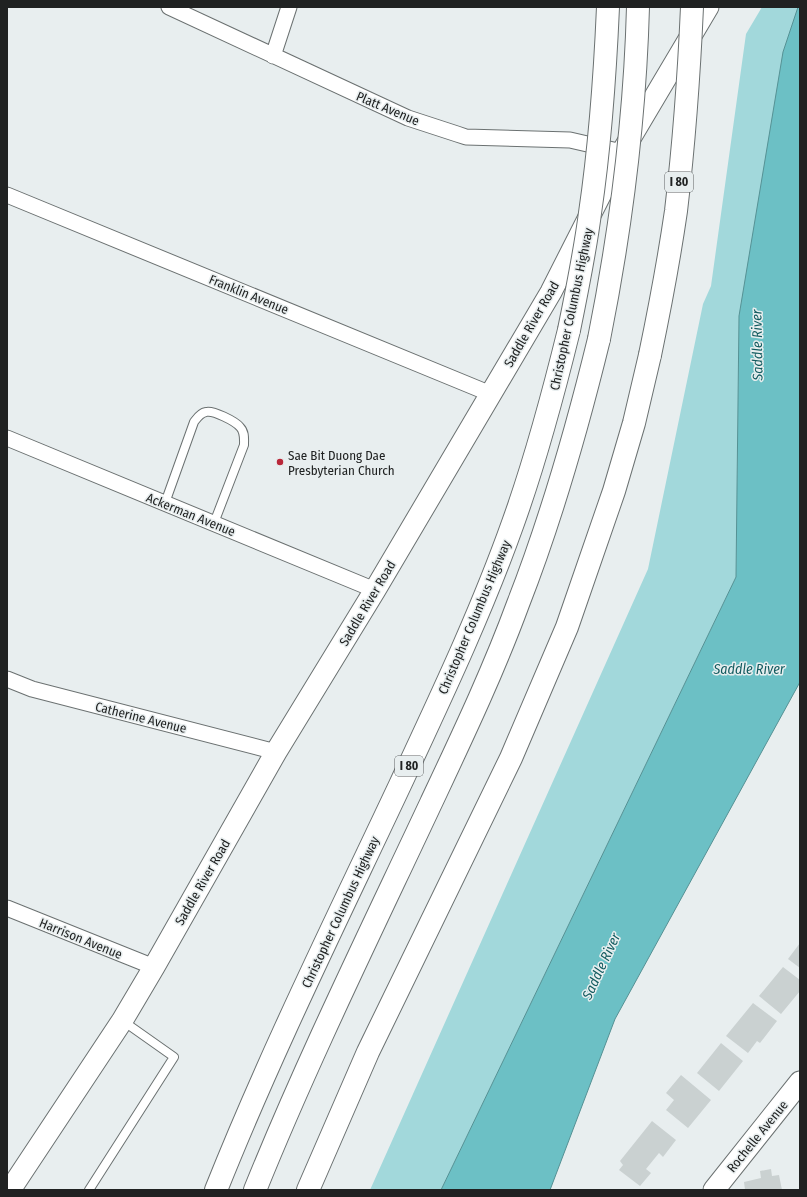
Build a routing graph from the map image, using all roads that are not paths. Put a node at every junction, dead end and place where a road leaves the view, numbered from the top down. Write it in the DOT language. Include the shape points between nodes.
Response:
graph roads {
  1 [pos="169,7"];
  2 [pos="289,7"];
  3 [pos="608,7"];
  4 [pos="638,7"];
  5 [pos="692,7"];
  6 [pos="708,7"];
  7 [pos="273,56"];
  8 [pos="622,152"];
  9 [pos="7,195"];
  10 [pos="491,394"];
  11 [pos="7,438"];
  12 [pos="165,503"];
  13 [pos="214,523"];
  14 [pos="375,590"];
  15 [pos="7,679"];
  16 [pos="276,752"];
  17 [pos="7,908"];
  18 [pos="154,967"];
  19 [pos="122,1021"];
  20 [pos="800,1082"];
  21 [pos="10,1190"];
  22 [pos="89,1190"];
  23 [pos="216,1190"];
  24 [pos="255,1190"];
  25 [pos="308,1190"];
  26 [pos="714,1190"];
  1 -- 7 [label="street, Platt Avenue"];
  2 -- 7 [label="street"];
  3 -- 23 [label="highway, Christopher Columbus Highway / I 80, bridge" via="598,152 579,281 555,387 513,524 487,591 430,721 267,1068"];
  4 -- 24 [label="highway, I 80, bridge" via="628,154 619,224 598,339 583,402 543,539 462,737 311,1059"];
  5 -- 25 [label="highway, I 80, bridge" via="684,133 664,284 634,423 614,491 567,627 511,758 368,1052"];
  6 -- 8 [label="street, Saddle River Road"];
  7 -- 8 [label="street, Platt Avenue" via="408,118 461,135 570,140"];
  8 -- 10 [label="street, Saddle River Road" via="551,292"];
  9 -- 10 [label="street, Franklin Avenue"];
  10 -- 14 [label="street, Saddle River Road"];
  11 -- 12 [label="street, Ackerman Avenue"];
  12 -- 13 [label="street, Ackerman Avenue"];
  12 -- 13 [label="lane" via="194,422 199,415 207,411 216,413 240,427 245,436 244,445"];
  13 -- 14 [label="street, Ackerman Avenue"];
  14 -- 16 [label="street, Saddle River Road"];
  15 -- 16 [label="street, Catherine Avenue" via="32,689"];
  16 -- 18 [label="street, Saddle River Road"];
  17 -- 18 [label="street, Harrison Avenue"];
  18 -- 19 [label="street, Saddle River Road"];
  19 -- 21 [label="street, Saddle River Road"];
  19 -- 22 [label="lane" via="174,1057"];
  20 -- 26 [label="street, Rochelle Avenue"];
}
